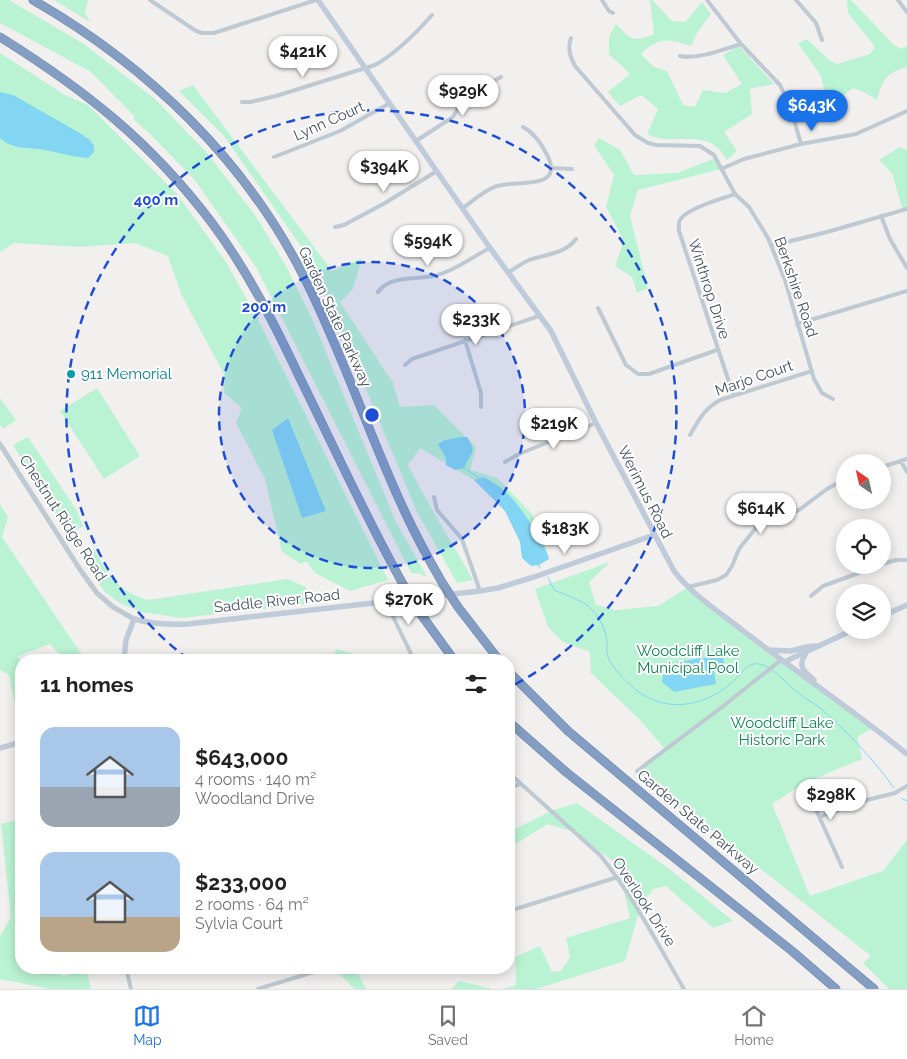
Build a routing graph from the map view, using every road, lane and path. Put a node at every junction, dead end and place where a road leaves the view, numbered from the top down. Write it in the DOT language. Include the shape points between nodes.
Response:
graph roads {
  1 [pos="150,0"];
  2 [pos="317,0"];
  3 [pos="602,0"];
  4 [pos="707,0"];
  5 [pos="796,0"];
  6 [pos="898,0"];
  7 [pos="35,1"];
  8 [pos="907,12"];
  9 [pos="613,13"];
  10 [pos="432,15"];
  11 [pos="0,37"];
  12 [pos="571,38"];
  13 [pos="822,40"];
  14 [pos="741,44"];
  15 [pos="680,56"];
  16 [pos="366,69"];
  17 [pos="500,77"];
  18 [pos="242,102"];
  19 [pos="390,103"];
  20 [pos="907,111"];
  21 [pos="523,128"];
  22 [pos="416,141"];
  23 [pos="801,144"];
  24 [pos="274,157"];
  25 [pos="552,168"];
  26 [pos="572,169"];
  27 [pos="722,169"];
  28 [pos="437,171"];
  29 [pos="735,194"];
  30 [pos="463,208"];
  31 [pos="907,209"];
  32 [pos="881,216"];
  33 [pos="335,227"];
  34 [pos="576,239"];
  35 [pos="771,246"];
  36 [pos="490,248"];
  37 [pos="907,268"];
  38 [pos="508,272"];
  39 [pos="907,291"];
  40 [pos="378,292"];
  41 [pos="598,308"];
  42 [pos="539,316"];
  43 [pos="798,324"];
  44 [pos="465,340"];
  45 [pos="717,350"];
  46 [pos="405,365"];
  47 [pos="812,371"];
  48 [pos="732,394"];
  49 [pos="833,399"];
  50 [pos="481,407"];
  51 [pos="596,423"];
  52 [pos="690,435"];
  53 [pos="0,444"];
  54 [pos="907,459"];
  55 [pos="901,461"];
  56 [pos="505,462"];
  57 [pos="891,464"];
  58 [pos="907,472"];
  59 [pos="836,484"];
  60 [pos="434,497"];
  61 [pos="654,535"];
  62 [pos="907,560"];
  63 [pos="891,562"];
  64 [pos="857,574"];
  65 [pos="688,587"];
  66 [pos="480,591"];
  67 [pos="811,596"];
  68 [pos="386,602"];
  69 [pos="907,605"];
  70 [pos="891,612"];
  71 [pos="134,619"];
  72 [pos="836,638"];
  73 [pos="817,646"];
  74 [pos="767,650"];
  75 [pos="806,652"];
  76 [pos="125,654"];
  77 [pos="411,654"];
  78 [pos="450,654"];
  79 [pos="494,654"];
  80 [pos="782,661"];
  81 [pos="515,678"];
  82 [pos="822,689"];
  83 [pos="515,727"];
  84 [pos="15,744"];
  85 [pos="0,748"];
  86 [pos="907,754"];
  87 [pos="638,771"];
  88 [pos="515,779"];
  89 [pos="804,783"];
  90 [pos="520,784"];
  91 [pos="515,786"];
  92 [pos="907,786"];
  93 [pos="820,817"];
  94 [pos="842,867"];
  95 [pos="618,877"];
  96 [pos="515,909"];
  97 [pos="127,974"];
  98 [pos="307,974"];
  99 [pos="131,989"];
  100 [pos="258,989"];
  101 [pos="684,989"];
  102 [pos="836,989"];
  103 [pos="874,989"];
  1 -- 2 [label="street" via="202,33"];
  2 -- 16 [label="main road, Werimus Road"];
  3 -- 9 [label="street"];
  4 -- 14 [label="street"];
  5 -- 13 [label="street" via="816,23"];
  6 -- 8 [label="street"];
  7 -- 79 [label="highway, Garden State Parkway, bridge" via="93,37 158,88 211,141 262,206 292,254 317,304 403,509 443,584"];
  10 -- 16 [label="street" via="384,60"];
  11 -- 78 [label="highway, bridge" via="52,70 118,121 177,180 212,224 243,269 270,318 404,586"];
  12 -- 27 [label="street, Berkshire Road" via="570,56 575,66 641,140 656,145 700,146 714,155"];
  14 -- 15 [label="street" via="695,56"];
  14 -- 23 [label="street" via="785,93"];
  16 -- 18 [label="street" via="276,96"];
  16 -- 19 [label="main road, Werimus Road"];
  17 -- 22 [label="street" via="475,92 453,117"];
  19 -- 22 [label="main road, Werimus Road"];
  19 -- 24 [label="street, Lynn Court" via="340,131"];
  20 -- 23 [label="street" via="856,134"];
  21 -- 25 [label="street" via="535,135"];
  22 -- 28 [label="main road, Werimus Road"];
  23 -- 27 [label="street" via="744,159"];
  25 -- 26 [label="street"];
  25 -- 30 [label="street" via="540,181 502,185"];
  27 -- 29 [label="street, Berkshire Road"];
  28 -- 30 [label="main road, Werimus Road"];
  28 -- 33 [label="street" via="385,203"];
  29 -- 35 [label="street, Berkshire Road" via="756,216"];
  29 -- 45 [label="street, Winthrop Drive" via="690,212 678,225"];
  30 -- 36 [label="main road, Werimus Road"];
  31 -- 32 [label="street"];
  32 -- 35 [label="street"];
  32 -- 37 [label="street"];
  34 -- 38 [label="street" via="564,250 531,260"];
  35 -- 43 [label="street, Berkshire Road"];
  36 -- 38 [label="main road, Werimus Road"];
  36 -- 40 [label="street" via="435,276 395,281 381,287"];
  38 -- 42 [label="main road, Werimus Road"];
  39 -- 43 [label="street"];
  41 -- 45 [label="street" via="626,365 638,374 650,374"];
  42 -- 44 [label="street"];
  42 -- 51 [label="main road, Werimus Road" via="557,342"];
  43 -- 47 [label="street, Berkshire Road"];
  44 -- 46 [label="street" via="412,358"];
  44 -- 50 [label="street" via="481,394"];
  45 -- 48 [label="street, Winthrop Drive"];
  47 -- 48 [label="street, Marjo Court"];
  47 -- 49 [label="street, Berkshire Road" via="818,388"];
  48 -- 52 [label="street, Marjo Court" via="711,405"];
  51 -- 56 [label="street"];
  51 -- 61 [label="main road, Werimus Road"];
  53 -- 71 [label="street, Chestnut Ridge Road" via="97,593"];
  54 -- 55 [label="street"];
  55 -- 57 [label="street"];
  55 -- 58 [label="street"];
  59 -- 65 [label="street" via="799,510 759,524 739,548 726,575"];
  60 -- 66 [label="street" via="437,510 462,539"];
  61 -- 65 [label="main road, Werimus Road" via="671,567"];
  61 -- 66 [label="main road, Saddle River Road" via="515,583"];
  62 -- 63 [label="street"];
  64 -- 67 [label="street" via="823,586"];
  65 -- 74 [label="main road, Werimus Road"];
  66 -- 68 [label="main road, Saddle River Road"];
  68 -- 71 [label="main road, Saddle River Road" via="183,624 150,624"];
  68 -- 77 [label="street"];
  69 -- 70 [label="main road"];
  71 -- 76 [label="main road"];
  72 -- 73 [label="main road"];
  73 -- 74 [label="main road" via="791,651"];
  73 -- 75 [label="main road"];
  74 -- 80 [label="main road, Werimus Road"];
  75 -- 80 [label="main road"];
  75 -- 82 [label="main road" via="802,666"];
  80 -- 82 [label="main road, Werimus Road"];
  80 -- 87 [label="street"];
  81 -- 103 [label="highway, Garden State Parkway" via="568,731"];
  82 -- 86 [label="main road, Werimus Road"];
  83 -- 102 [label="highway"];
  84 -- 85 [label="main road"];
  88 -- 90 [label="street, Overlook Drive"];
  89 -- 93 [label="street"];
  90 -- 91 [label="street"];
  90 -- 95 [label="street, Overlook Drive" via="600,855"];
  92 -- 93 [label="street" via="895,793"];
  93 -- 94 [label="street"];
  95 -- 96 [label="street"];
  95 -- 101 [label="street, Overlook Drive"];
  97 -- 99 [label="street"];
  98 -- 100 [label="street"];
}
